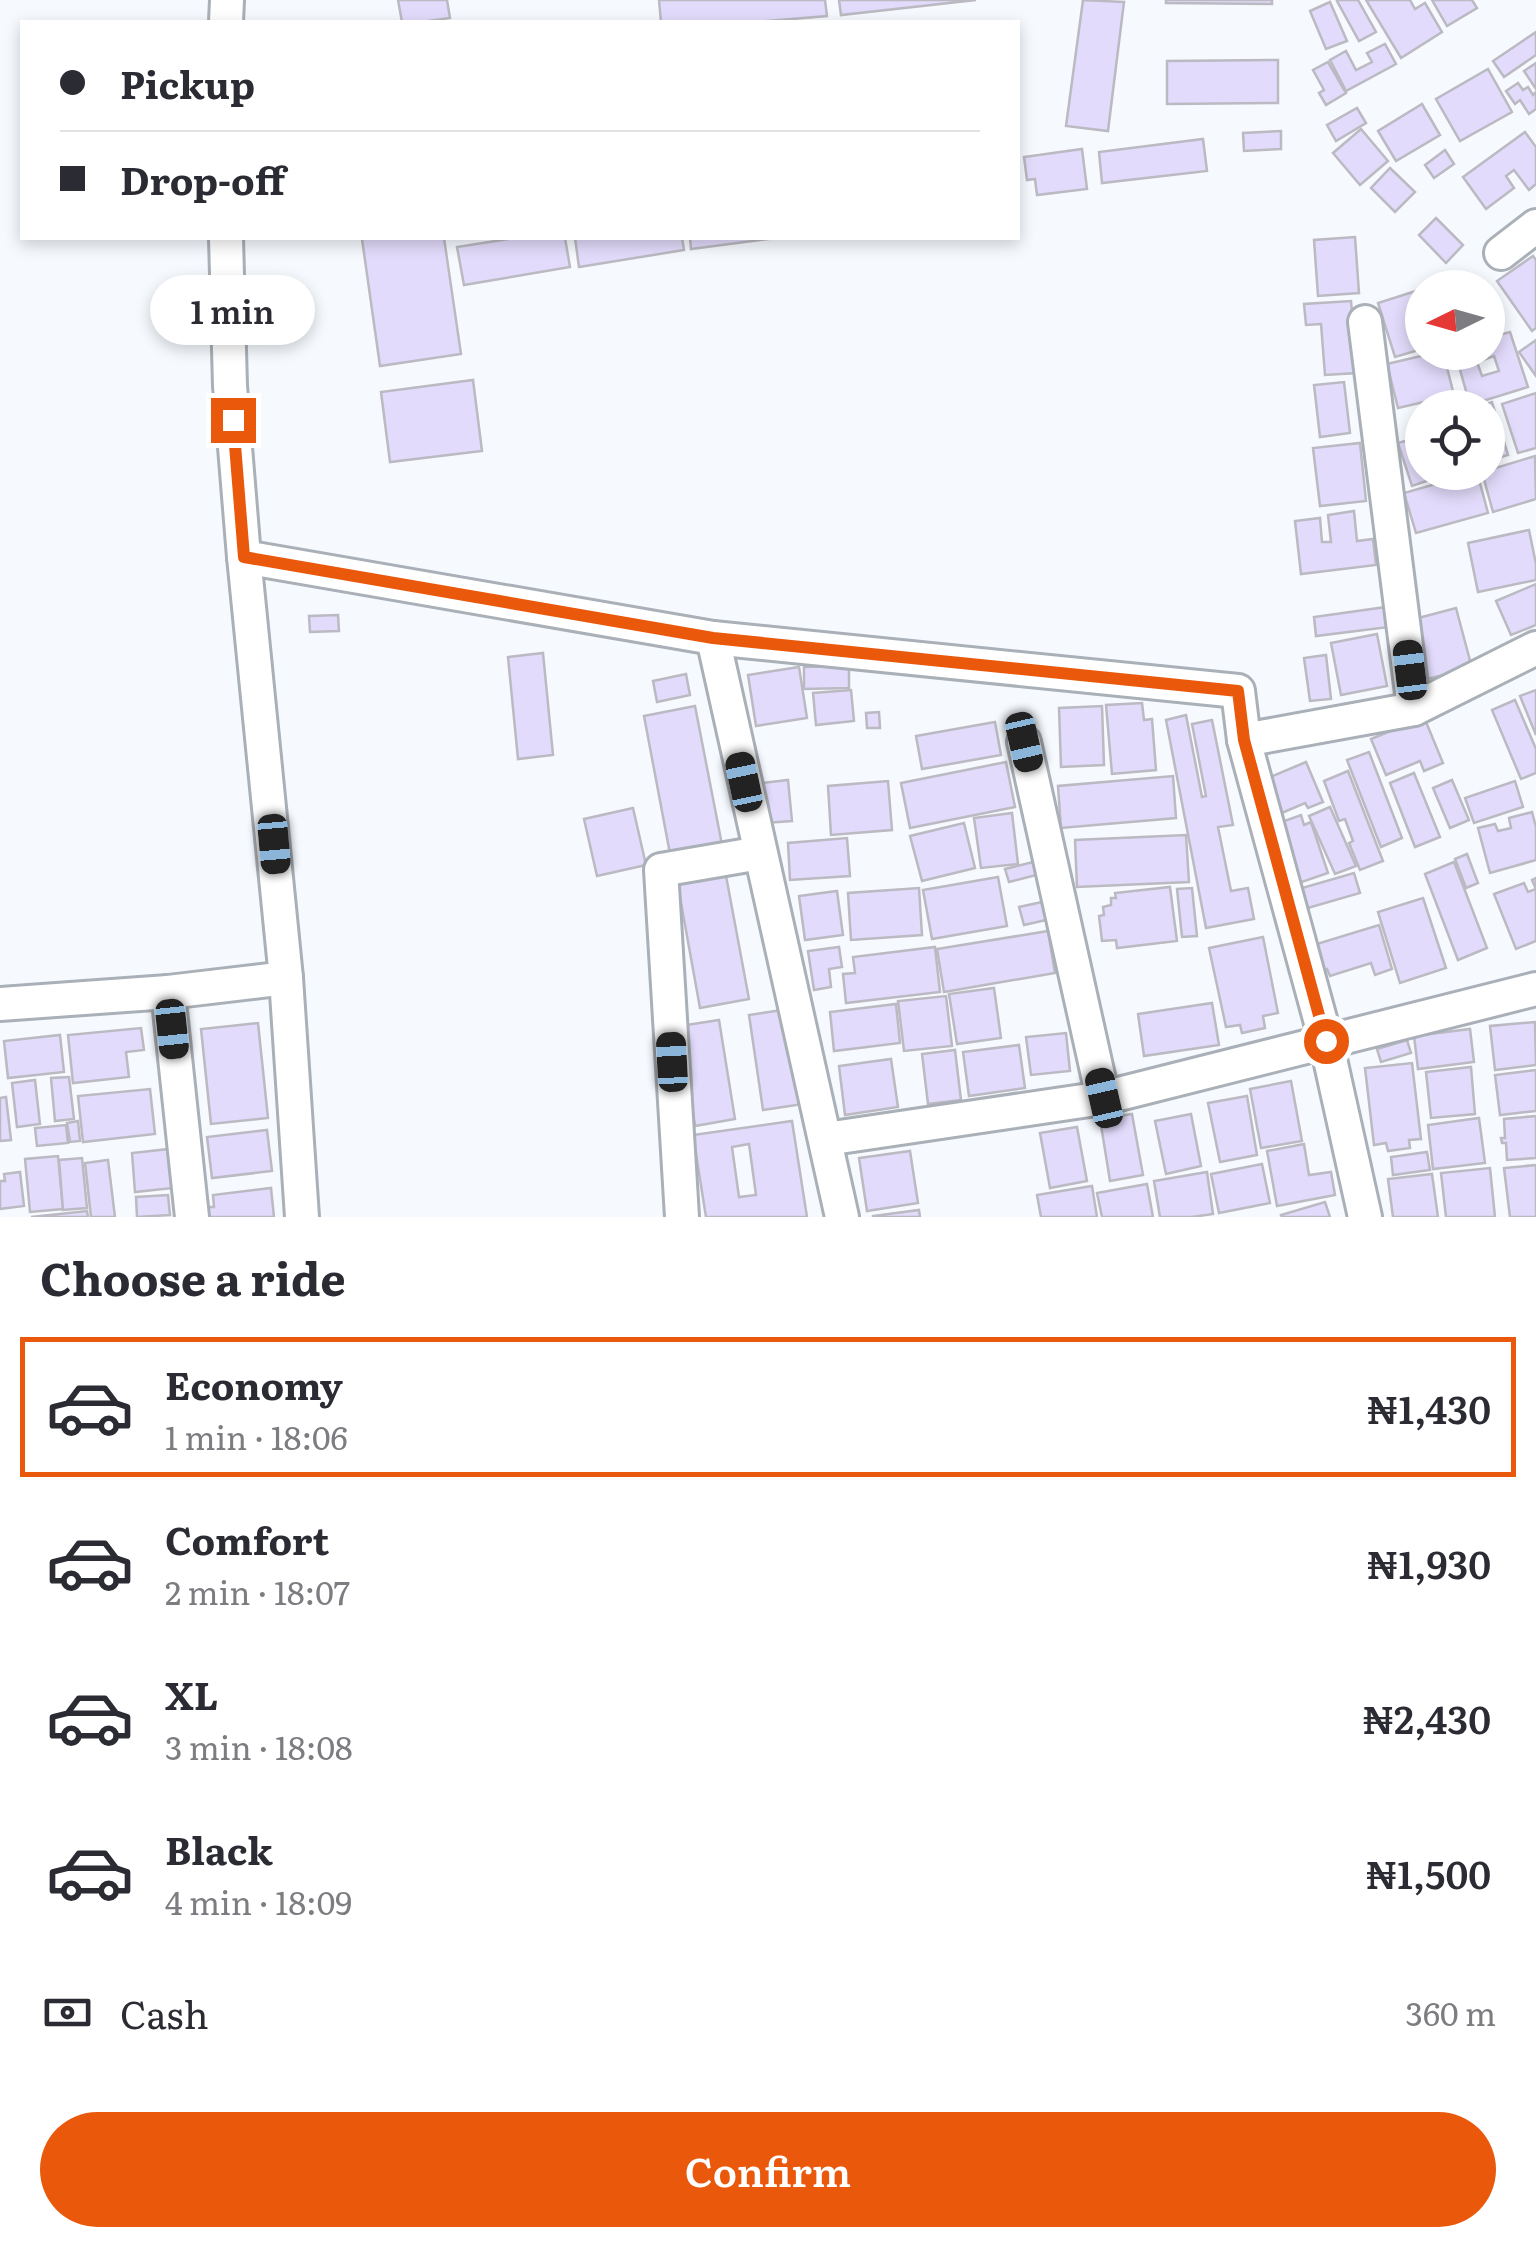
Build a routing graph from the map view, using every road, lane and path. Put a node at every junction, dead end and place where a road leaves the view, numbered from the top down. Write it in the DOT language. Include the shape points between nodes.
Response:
graph roads {
  1 [pos="1536,226"];
  2 [pos="226,240"];
  3 [pos="1501,254"];
  4 [pos="1366,322"];
  5 [pos="244,557"];
  6 [pos="713,638"];
  7 [pos="1536,648"];
  8 [pos="1414,709"];
  9 [pos="1244,740"];
  10 [pos="1024,742"];
  11 [pos="760,853"];
  12 [pos="286,978"];
  13 [pos="1536,988"];
  14 [pos="168,992"];
  15 [pos="0,1004"];
  16 [pos="1326,1041"];
  17 [pos="1104,1098"];
  18 [pos="826,1139"];
  19 [pos="192,1217"];
  20 [pos="302,1217"];
  21 [pos="682,1217"];
  22 [pos="842,1217"];
  23 [pos="1365,1217"];
  1 -- 3 [label="street"];
  2 -- 5 [label="street"];
  4 -- 8 [label="street"];
  5 -- 6 [label="street"];
  5 -- 12 [label="street"];
  6 -- 9 [label="street" via="1238,691"];
  6 -- 11 [label="street"];
  7 -- 8 [label="street"];
  8 -- 9 [label="street"];
  9 -- 16 [label="street"];
  10 -- 17 [label="street"];
  11 -- 18 [label="street"];
  11 -- 21 [label="street" via="661,870"];
  12 -- 14 [label="street"];
  12 -- 20 [label="street"];
  13 -- 16 [label="street"];
  14 -- 15 [label="street"];
  14 -- 19 [label="street"];
  16 -- 17 [label="street"];
  16 -- 23 [label="street"];
  17 -- 18 [label="street"];
  18 -- 22 [label="street"];
}
